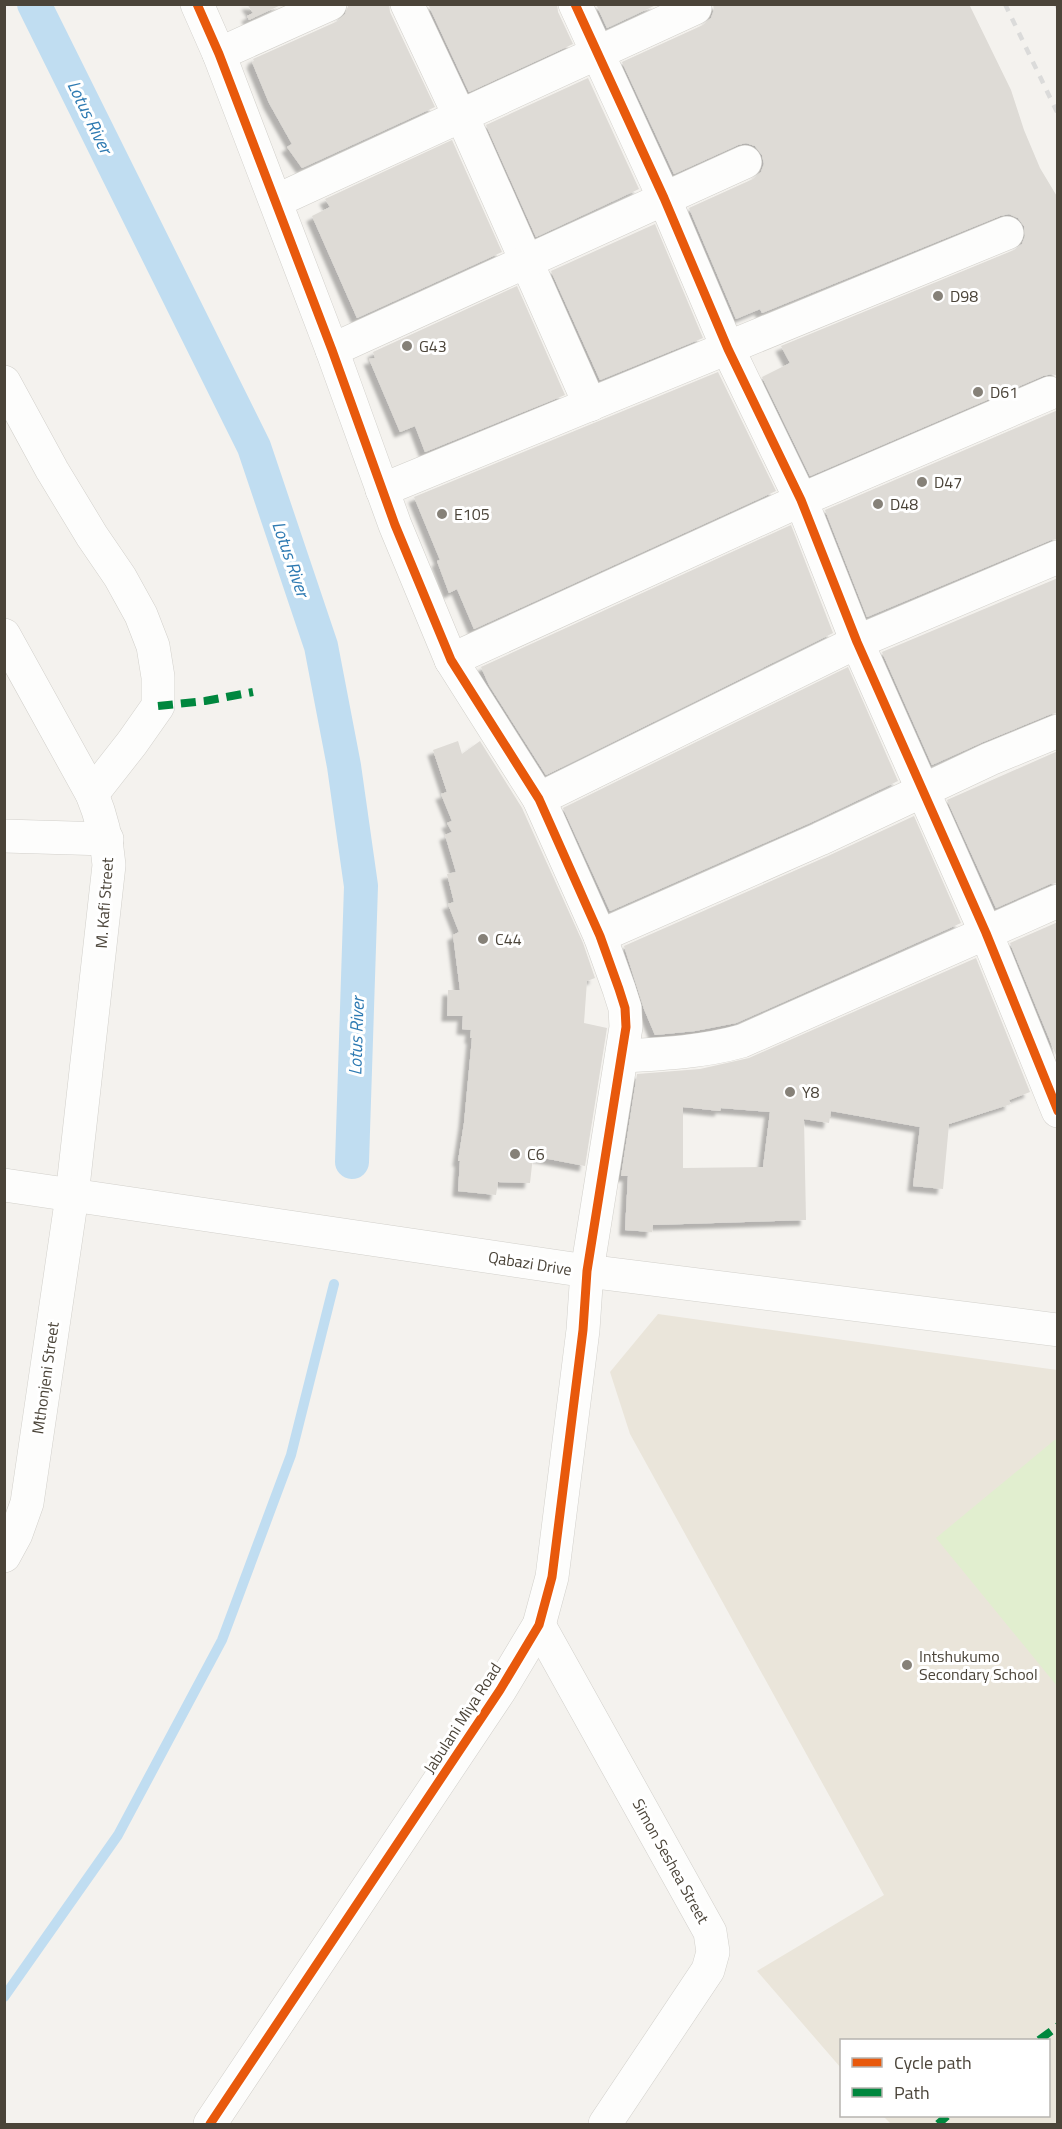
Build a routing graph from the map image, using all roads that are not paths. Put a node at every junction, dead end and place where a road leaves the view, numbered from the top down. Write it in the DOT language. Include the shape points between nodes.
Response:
graph roads {
  1 [pos="197,4"];
  2 [pos="330,4"];
  3 [pos="406,4"];
  4 [pos="574,4"];
  5 [pos="695,8"];
  6 [pos="219,54"];
  7 [pos="597,54"];
  8 [pos="462,116"];
  9 [pos="745,162"];
  10 [pos="664,198"];
  11 [pos="276,201"];
  12 [pos="1007,233"];
  13 [pos="525,261"];
  14 [pos="728,349"];
  15 [pos="332,350"];
  16 [pos="4,382"];
  17 [pos="1050,393"];
  18 [pos="590,405"];
  19 [pos="382,490"];
  20 [pos="801,500"];
  21 [pos="1058,557"];
  22 [pos="4,635"];
  23 [pos="857,642"];
  24 [pos="451,660"];
  25 [pos="1058,731"];
  26 [pos="925,791"];
  27 [pos="92,794"];
  28 [pos="539,799"];
  29 [pos="4,836"];
  30 [pos="107,839"];
  31 [pos="1058,901"];
  32 [pos="986,933"];
  33 [pos="600,936"];
  34 [pos="622,1056"];
  35 [pos="1058,1111"];
  36 [pos="4,1185"];
  37 [pos="72,1196"];
  38 [pos="587,1271"];
  39 [pos="1058,1330"];
  40 [pos="4,1556"];
  41 [pos="539,1625"];
  42 [pos="210,2124"];
  43 [pos="604,2124"];
  1 -- 6 [label="street, Jabulani Miya Road"];
  2 -- 6 [label="street"];
  3 -- 8 [label="street"];
  4 -- 7 [label="street"];
  5 -- 7 [label="street"];
  6 -- 11 [label="street, Jabulani Miya Road"];
  7 -- 8 [label="street"];
  7 -- 10 [label="street"];
  8 -- 11 [label="street"];
  8 -- 13 [label="street"];
  9 -- 10 [label="street"];
  10 -- 13 [label="street"];
  10 -- 14 [label="street"];
  11 -- 15 [label="street, Jabulani Miya Road"];
  12 -- 14 [label="street"];
  13 -- 15 [label="street"];
  13 -- 18 [label="street"];
  14 -- 18 [label="street"];
  14 -- 20 [label="street"];
  15 -- 19 [label="street, Jabulani Miya Road"];
  16 -- 27 [label="street" via="52,470 141,615 153,646 158,706"];
  17 -- 20 [label="street"];
  18 -- 19 [label="street"];
  19 -- 24 [label="street, Jabulani Miya Road"];
  20 -- 23 [label="street"];
  20 -- 24 [label="street"];
  21 -- 23 [label="street"];
  22 -- 27 [label="street, M. Kafi Street"];
  23 -- 26 [label="street"];
  23 -- 28 [label="street"];
  24 -- 28 [label="street, Jabulani Miya Road"];
  25 -- 26 [label="street"];
  26 -- 32 [label="street"];
  26 -- 33 [label="street"];
  27 -- 30 [label="street, M. Kafi Street"];
  28 -- 33 [label="street, Jabulani Miya Road"];
  29 -- 30 [label="street"];
  30 -- 37 [label="street, M. Kafi Street" via="108,887"];
  31 -- 32 [label="street"];
  32 -- 34 [label="street" via="742,1041 663,1054"];
  32 -- 35 [label="street"];
  33 -- 34 [label="street, Jabulani Miya Road" via="625,1008"];
  34 -- 38 [label="street, Jabulani Miya Road"];
  36 -- 37 [label="street, Qabazi Drive"];
  37 -- 38 [label="street, Qabazi Drive"];
  37 -- 40 [label="street, Mthonjeni Street" via="27,1503"];
  38 -- 39 [label="street, Qabazi Drive"];
  38 -- 41 [label="street, Jabulani Miya Road" via="584,1330 552,1577"];
  41 -- 42 [label="street, Jabulani Miya Road" via="500,1690"];
  41 -- 43 [label="street, Simon Seshea Street" via="711,1932 713,1952 708,1970"];
}
